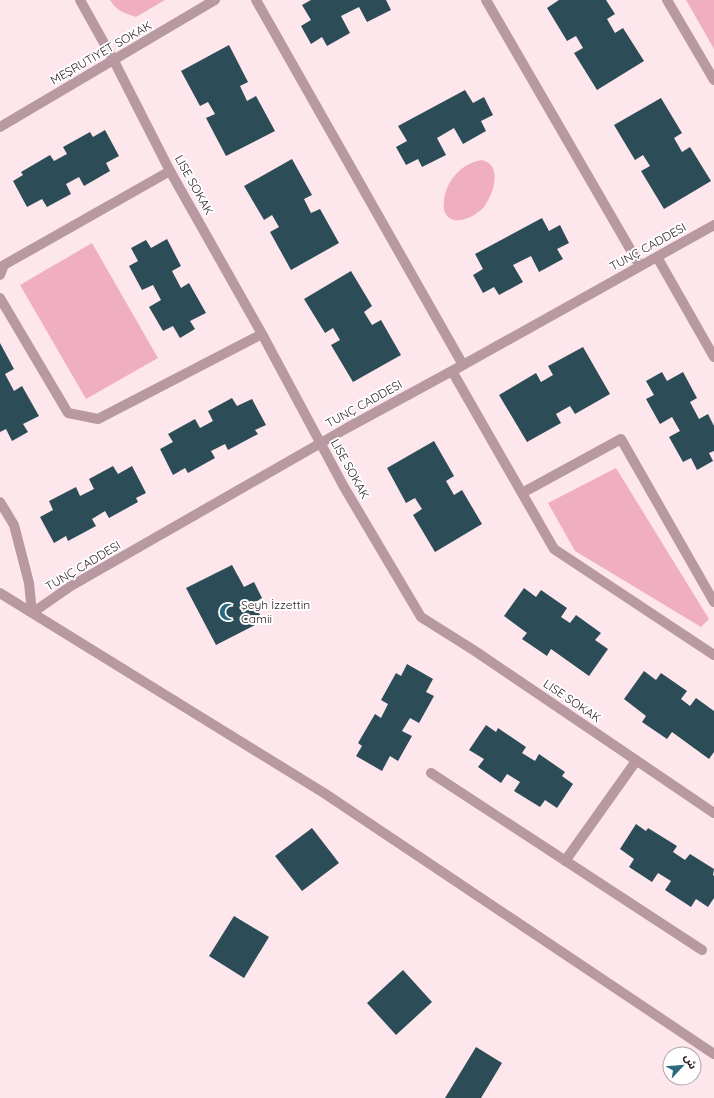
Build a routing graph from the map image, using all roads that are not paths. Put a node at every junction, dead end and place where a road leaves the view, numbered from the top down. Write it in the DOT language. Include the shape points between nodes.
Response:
graph roads {
  1 [pos="80,0"];
  2 [pos="216,0"];
  3 [pos="256,0"];
  4 [pos="486,0"];
  5 [pos="667,0"];
  6 [pos="114,61"];
  7 [pos="714,80"];
  8 [pos="0,127"];
  9 [pos="170,171"];
  10 [pos="714,225"];
  11 [pos="657,257"];
  12 [pos="640,266"];
  13 [pos="0,275"];
  14 [pos="0,298"];
  15 [pos="262,334"];
  16 [pos="714,356"];
  17 [pos="463,365"];
  18 [pos="452,371"];
  19 [pos="321,443"];
  20 [pos="522,493"];
  21 [pos="0,502"];
  22 [pos="0,593"];
  23 [pos="714,602"];
  24 [pos="32,613"];
  25 [pos="714,655"];
  26 [pos="636,761"];
  27 [pos="431,773"];
  28 [pos="714,813"];
  29 [pos="565,861"];
  30 [pos="702,950"];
  31 [pos="714,1054"];
  1 -- 6 [label="street, LISE SOKAK"];
  2 -- 6 [label="street, MEŞRUTIYET SOKAK"];
  3 -- 17 [label="street"];
  4 -- 12 [label="street"];
  5 -- 7 [label="street"];
  6 -- 8 [label="street, MEŞRUTIYET SOKAK"];
  6 -- 9 [label="street, LISE SOKAK"];
  9 -- 13 [label="street" via="4,264"];
  9 -- 15 [label="street, LISE SOKAK"];
  10 -- 11 [label="street, TUNÇ CADDESI"];
  11 -- 12 [label="street, TUNÇ CADDESI"];
  11 -- 16 [label="street"];
  12 -- 17 [label="street, TUNÇ CADDESI"];
  14 -- 15 [label="street" via="68,413 98,419"];
  15 -- 19 [label="street, LISE SOKAK"];
  17 -- 18 [label="street, TUNÇ CADDESI"];
  18 -- 19 [label="street, TUNÇ CADDESI"];
  18 -- 20 [label="street"];
  19 -- 24 [label="street, TUNÇ CADDESI" via="71,586"];
  19 -- 26 [label="street, LISE SOKAK" via="421,617"];
  20 -- 23 [label="street" via="621,439"];
  20 -- 25 [label="street" via="554,549"];
  21 -- 24 [label="street" via="14,525 29,583"];
  22 -- 24 [label="street"];
  24 -- 31 [label="street" via="324,793"];
  26 -- 28 [label="street, LISE SOKAK"];
  26 -- 29 [label="street"];
  27 -- 29 [label="street"];
  29 -- 30 [label="street"];
}
